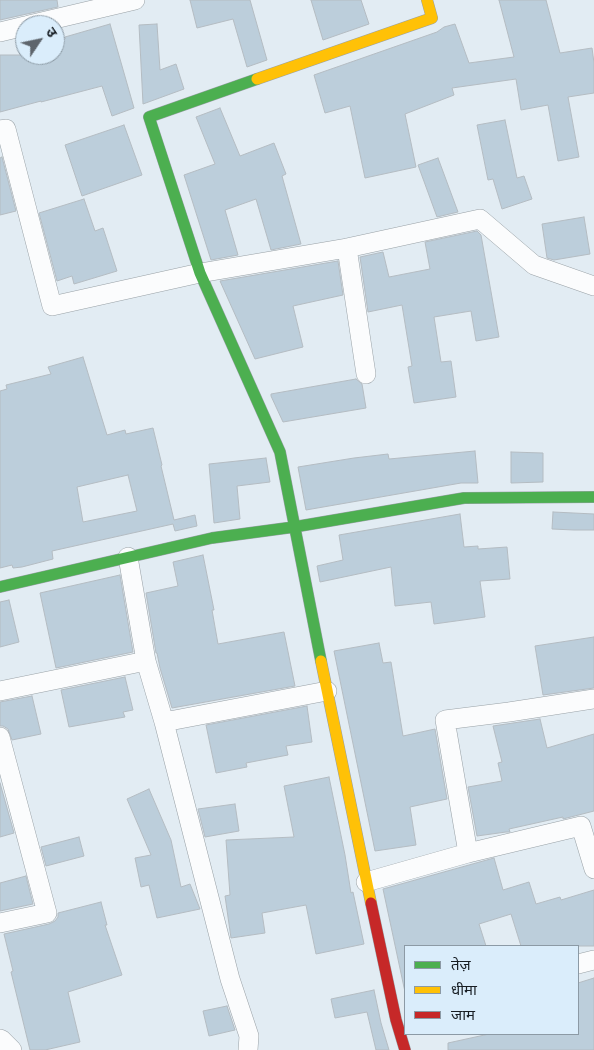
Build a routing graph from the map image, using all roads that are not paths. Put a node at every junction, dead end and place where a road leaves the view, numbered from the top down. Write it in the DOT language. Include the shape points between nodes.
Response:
graph roads {
  1 [pos="134,0"];
  2 [pos="427,0"];
  3 [pos="65,16"];
  4 [pos="15,28"];
  5 [pos="0,32"];
  6 [pos="0,130"];
  7 [pos="347,248"];
  8 [pos="200,273"];
  9 [pos="594,286"];
  10 [pos="366,374"];
  11 [pos="594,497"];
  12 [pos="294,527"];
  13 [pos="128,557"];
  14 [pos="0,587"];
  15 [pos="146,661"];
  16 [pos="0,691"];
  17 [pos="326,691"];
  18 [pos="594,699"];
  19 [pos="164,722"];
  20 [pos="0,737"];
  21 [pos="468,853"];
  22 [pos="594,869"];
  23 [pos="366,882"];
  24 [pos="0,923"];
  25 [pos="594,960"];
  26 [pos="579,964"];
  27 [pos="400,1018"];
  28 [pos="0,1039"];
  29 [pos="12,1050"];
  30 [pos="248,1050"];
  31 [pos="405,1050"];
  1 -- 3 [label="street"];
  2 -- 8 [label="street" via="432,18 149,117"];
  4 -- 5 [label="street"];
  6 -- 8 [label="street" via="6,129 52,306"];
  7 -- 8 [label="street"];
  7 -- 9 [label="street" via="480,219 534,265"];
  7 -- 10 [label="street"];
  8 -- 12 [label="street" via="280,452"];
  11 -- 12 [label="street" via="464,498"];
  12 -- 13 [label="street" via="212,538"];
  12 -- 17 [label="street"];
  13 -- 14 [label="street"];
  13 -- 15 [label="street"];
  15 -- 16 [label="street"];
  15 -- 19 [label="street"];
  17 -- 19 [label="street"];
  17 -- 23 [label="street"];
  18 -- 21 [label="street" via="445,720"];
  19 -- 30 [label="street" via="230,980 250,1036"];
  20 -- 24 [label="street" via="47,913"];
  21 -- 22 [label="street" via="581,826"];
  21 -- 23 [label="street"];
  23 -- 27 [label="street"];
  25 -- 26 [label="street"];
  27 -- 31 [label="street"];
  28 -- 29 [label="street"];
}
